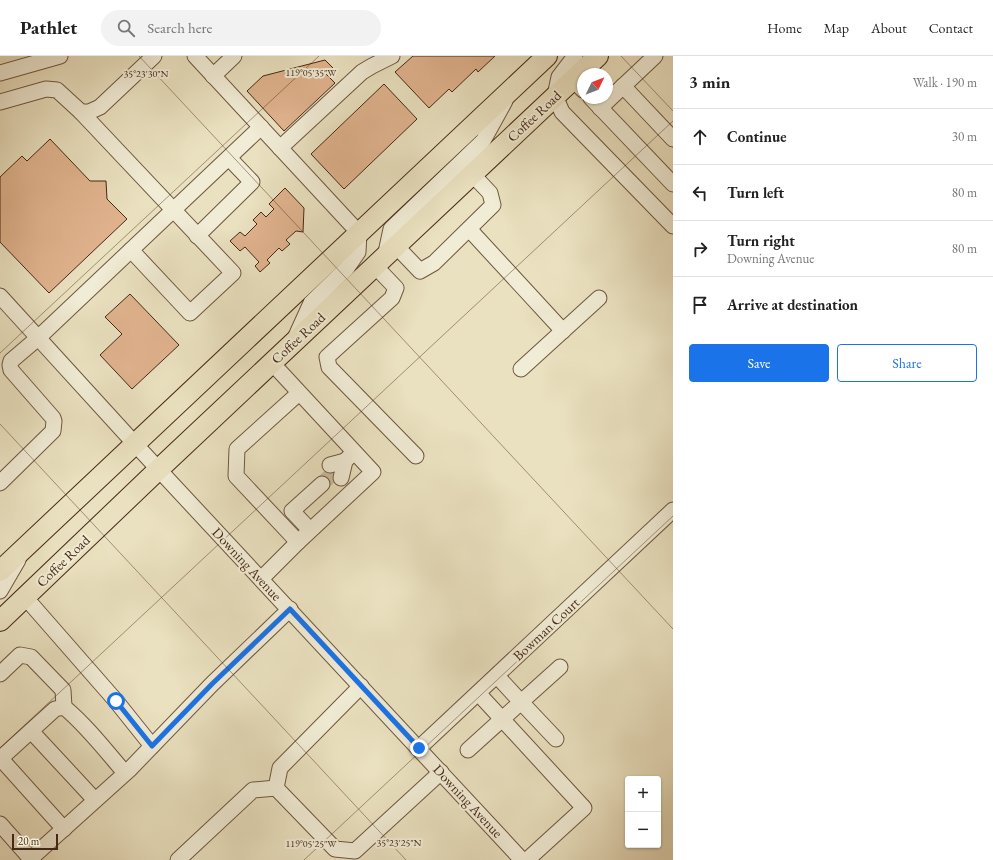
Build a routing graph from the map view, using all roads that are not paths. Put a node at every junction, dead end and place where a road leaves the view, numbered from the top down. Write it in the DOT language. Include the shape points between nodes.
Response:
graph roads {
  1 [pos="60,56"];
  2 [pos="154,56"];
  3 [pos="195,56"];
  4 [pos="234,56"];
  5 [pos="392,56"];
  6 [pos="547,56"];
  7 [pos="575,56"];
  8 [pos="598,56"];
  9 [pos="655,56"];
  10 [pos="367,61"];
  11 [pos="590,68"];
  12 [pos="0,73"];
  13 [pos="213,76"];
  14 [pos="577,85"];
  15 [pos="623,86"];
  16 [pos="512,90"];
  17 [pos="613,92"];
  18 [pos="555,96"];
  19 [pos="0,102"];
  20 [pos="596,104"];
  21 [pos="81,112"];
  22 [pos="261,127"];
  23 [pos="673,139"];
  24 [pos="280,148"];
  25 [pos="229,158"];
  26 [pos="472,174"];
  27 [pos="671,179"];
  28 [pos="173,210"];
  29 [pos="673,226"];
  30 [pos="469,229"];
  31 [pos="359,233"];
  32 [pos="197,236"];
  33 [pos="131,250"];
  34 [pos="385,256"];
  35 [pos="0,296"];
  36 [pos="599,298"];
  37 [pos="563,331"];
  38 [pos="38,338"];
  39 [pos="294,343"];
  40 [pos="272,363"];
  41 [pos="521,369"];
  42 [pos="299,393"];
  43 [pos="135,444"];
  44 [pos="416,456"];
  45 [pos="159,469"];
  46 [pos="0,483"];
  47 [pos="322,484"];
  48 [pos="673,510"];
  49 [pos="310,530"];
  50 [pos="298,542"];
  51 [pos="24,549"];
  52 [pos="0,571"];
  53 [pos="261,579"];
  54 [pos="0,591"];
  55 [pos="26,597"];
  56 [pos="290,609"];
  57 [pos="0,621"];
  58 [pos="560,667"];
  59 [pos="0,674"];
  60 [pos="497,676"];
  61 [pos="361,686"];
  62 [pos="478,693"];
  63 [pos="521,702"];
  64 [pos="64,707"];
  65 [pos="502,719"];
  66 [pos="31,731"];
  67 [pos="556,739"];
  68 [pos="152,746"];
  69 [pos="419,748"];
  70 [pos="468,750"];
  71 [pos="0,759"];
  72 [pos="441,772"];
  73 [pos="125,773"];
  74 [pos="276,788"];
  75 [pos="95,800"];
  76 [pos="0,824"];
  77 [pos="64,828"];
  78 [pos="342,850"];
  79 [pos="30,859"];
  80 [pos="178,860"];
  81 [pos="331,860"];
  82 [pos="522,860"];
  83 [pos="526,860"];
  1 -- 12 [label="street"];
  2 -- 21 [label="street" via="100,107 89,112"];
  3 -- 13 [label="street"];
  4 -- 13 [label="street"];
  5 -- 10 [label="street"];
  6 -- 16 [label="main road"];
  7 -- 18 [label="street" via="559,77"];
  8 -- 11 [label="main road, Coffee Road"];
  9 -- 15 [label="street"];
  10 -- 24 [label="street" via="362,72"];
  13 -- 22 [label="street"];
  14 -- 18 [label="main road, Coffee Road"];
  15 -- 17 [label="street"];
  15 -- 23 [label="street"];
  16 -- 31 [label="main road"];
  16 -- 34 [label="street" via="483,141 391,229"];
  18 -- 26 [label="main road, Coffee Road"];
  18 -- 29 [label="street" via="562,112"];
  19 -- 21 [label="street" via="46,89 57,90"];
  20 -- 27 [label="street"];
  21 -- 28 [label="street"];
  22 -- 24 [label="street"];
  22 -- 25 [label="street"];
  24 -- 31 [label="street"];
  25 -- 28 [label="street"];
  25 -- 32 [label="street" via="252,182"];
  26 -- 30 [label="street" via="490,193 493,205"];
  26 -- 34 [label="main road, Coffee Road"];
  28 -- 32 [label="street"];
  28 -- 33 [label="street"];
  30 -- 34 [label="street" via="434,263 420,271"];
  30 -- 37 [label="street"];
  31 -- 39 [label="street" via="358,252 347,268 311,303"];
  31 -- 43 [label="main road"];
  32 -- 33 [label="street" via="233,273 190,313"];
  33 -- 38 [label="street"];
  34 -- 39 [label="main road, Coffee Road"];
  34 -- 44 [label="street" via="396,288 392,298 327,357 329,367"];
  35 -- 38 [label="street, Downing Avenue"];
  36 -- 37 [label="street"];
  37 -- 41 [label="street"];
  38 -- 43 [label="street, Downing Avenue"];
  38 -- 46 [label="street" via="11,361 10,365 11,370 54,421 53,431"];
  39 -- 40 [label="main road, Coffee Road"];
  40 -- 42 [label="street"];
  40 -- 45 [label="main road, Coffee Road"];
  42 -- 49 [label="street" via="341,465 373,472"];
  42 -- 50 [label="street" via="237,449 236,476"];
  43 -- 45 [label="street, Downing Avenue"];
  43 -- 51 [label="main road"];
  45 -- 53 [label="street, Downing Avenue"];
  45 -- 55 [label="main road, Coffee Road"];
  47 -- 49 [label="street" via="292,511"];
  48 -- 60 [label="street, Bowman Court"];
  49 -- 50 [label="street"];
  50 -- 53 [label="street"];
  51 -- 52 [label="main road"];
  51 -- 54 [label="street"];
  53 -- 56 [label="street, Downing Avenue"];
  55 -- 57 [label="main road, Coffee Road"];
  55 -- 68 [label="street"];
  56 -- 61 [label="street, Downing Avenue"];
  56 -- 68 [label="street"];
  58 -- 63 [label="street"];
  59 -- 64 [label="street" via="20,655 31,657 63,690"];
  60 -- 62 [label="street, Bowman Court"];
  60 -- 63 [label="street"];
  61 -- 69 [label="street, Downing Avenue"];
  61 -- 74 [label="street" via="280,768"];
  62 -- 65 [label="street"];
  62 -- 69 [label="street, Bowman Court"];
  63 -- 65 [label="street"];
  63 -- 67 [label="street"];
  64 -- 66 [label="street" via="55,709"];
  64 -- 73 [label="street"];
  65 -- 70 [label="street"];
  65 -- 83 [label="street" via="584,808"];
  66 -- 71 [label="street"];
  66 -- 75 [label="street"];
  68 -- 73 [label="street"];
  69 -- 72 [label="street, Downing Avenue"];
  71 -- 77 [label="street"];
  72 -- 78 [label="street" via="355,851"];
  72 -- 82 [label="street, Downing Avenue"];
  73 -- 75 [label="street"];
  74 -- 78 [label="street" via="335,849"];
  74 -- 80 [label="street" via="253,790"];
  75 -- 77 [label="street"];
  76 -- 79 [label="street"];
  77 -- 79 [label="street"];
  78 -- 81 [label="street"];
}
